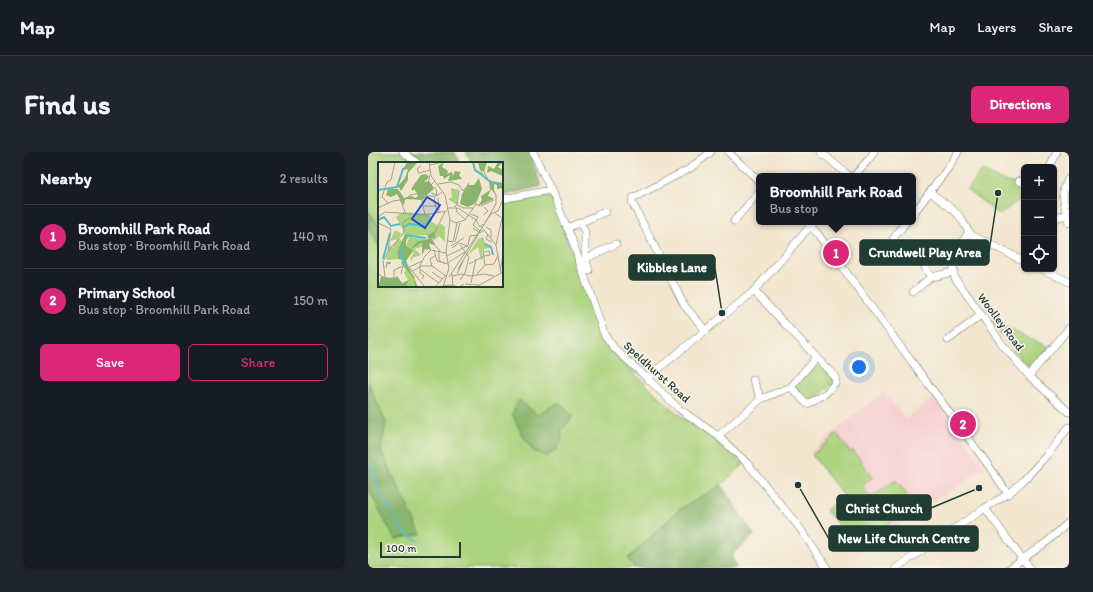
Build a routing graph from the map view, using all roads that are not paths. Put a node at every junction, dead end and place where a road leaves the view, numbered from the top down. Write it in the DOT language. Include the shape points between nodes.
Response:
graph roads {
  1 [pos="403,152"];
  2 [pos="533,152"];
  3 [pos="712,152"];
  4 [pos="728,152"];
  5 [pos="821,152"];
  6 [pos="874,152"];
  7 [pos="958,152"];
  8 [pos="1057,152"];
  9 [pos="416,162"];
  10 [pos="1051,164"];
  11 [pos="851,173"];
  12 [pos="856,173"];
  13 [pos="1069,178"];
  14 [pos="756,179"];
  15 [pos="551,190"];
  16 [pos="930,192"];
  17 [pos="756,195"];
  18 [pos="503,199"];
  19 [pos="916,210"];
  20 [pos="605,212"];
  21 [pos="1067,215"];
  22 [pos="1057,217"];
  23 [pos="734,221"];
  24 [pos="580,223"];
  25 [pos="1069,223"];
  26 [pos="811,225"];
  27 [pos="813,225"];
  28 [pos="904,225"];
  29 [pos="567,228"];
  30 [pos="968,232"];
  31 [pos="893,239"];
  32 [pos="616,244"];
  33 [pos="585,259"];
  34 [pos="1021,259"];
  35 [pos="924,268"];
  36 [pos="589,271"];
  37 [pos="953,272"];
  38 [pos="1048,272"];
  39 [pos="931,277"];
  40 [pos="1069,282"];
  41 [pos="754,291"];
  42 [pos="913,292"];
  43 [pos="981,315"];
  44 [pos="1069,328"];
  45 [pos="706,331"];
  46 [pos="948,340"];
  47 [pos="816,357"];
  48 [pos="1029,376"];
  49 [pos="648,378"];
  50 [pos="753,380"];
  51 [pos="791,387"];
  52 [pos="761,400"];
  53 [pos="1069,412"];
  54 [pos="1069,427"];
  55 [pos="718,436"];
  56 [pos="1008,494"];
  57 [pos="985,508"];
  58 [pos="1068,525"];
  59 [pos="1023,560"];
  60 [pos="827,568"];
  61 [pos="896,568"];
  62 [pos="1010,568"];
  63 [pos="1030,568"];
  1 -- 9 [label="street"];
  2 -- 15 [label="street, Speldhurst Road"];
  3 -- 45 [label="street" via="689,169 633,198 632,202 684,306"];
  4 -- 14 [label="street"];
  5 -- 11 [label="street"];
  6 -- 12 [label="street"];
  7 -- 16 [label="street"];
  8 -- 10 [label="street"];
  13 -- 21 [label="street" via="1063,193"];
  15 -- 18 [label="street"];
  15 -- 29 [label="street, Speldhurst Road"];
  16 -- 19 [label="street"];
  16 -- 30 [label="street" via="955,211"];
  17 -- 23 [label="street"];
  20 -- 24 [label="street"];
  21 -- 22 [label="street"];
  21 -- 25 [label="street"];
  24 -- 29 [label="street"];
  24 -- 33 [label="street" via="585,232"];
  26 -- 41 [label="street"];
  27 -- 56 [label="street"];
  28 -- 31 [label="street"];
  29 -- 49 [label="street, Speldhurst Road" via="604,334 614,348"];
  30 -- 34 [label="street" via="977,239"];
  30 -- 37 [label="street" via="953,260"];
  32 -- 33 [label="street"];
  33 -- 36 [label="street"];
  35 -- 39 [label="street"];
  37 -- 39 [label="street"];
  37 -- 43 [label="street, Woolley Road"];
  38 -- 40 [label="street"];
  39 -- 42 [label="street"];
  41 -- 45 [label="street"];
  41 -- 47 [label="street"];
  43 -- 46 [label="street"];
  43 -- 48 [label="street, Woolley Road"];
  44 -- 48 [label="street"];
  45 -- 49 [label="street"];
  47 -- 51 [label="street"];
  47 -- 51 [label="street" via="835,376 836,382 826,393 807,404"];
  48 -- 53 [label="street, Woolley Road"];
  49 -- 55 [label="street, Speldhurst Road" via="678,408"];
  50 -- 52 [label="street"];
  51 -- 52 [label="street"];
  52 -- 55 [label="street"];
  54 -- 56 [label="street" via="1046,456"];
  55 -- 60 [label="street, Speldhurst Road" via="747,463 799,527"];
  56 -- 57 [label="street"];
  57 -- 59 [label="street"];
  57 -- 61 [label="street"];
  58 -- 59 [label="street"];
  59 -- 62 [label="street"];
  59 -- 63 [label="street"];
}
